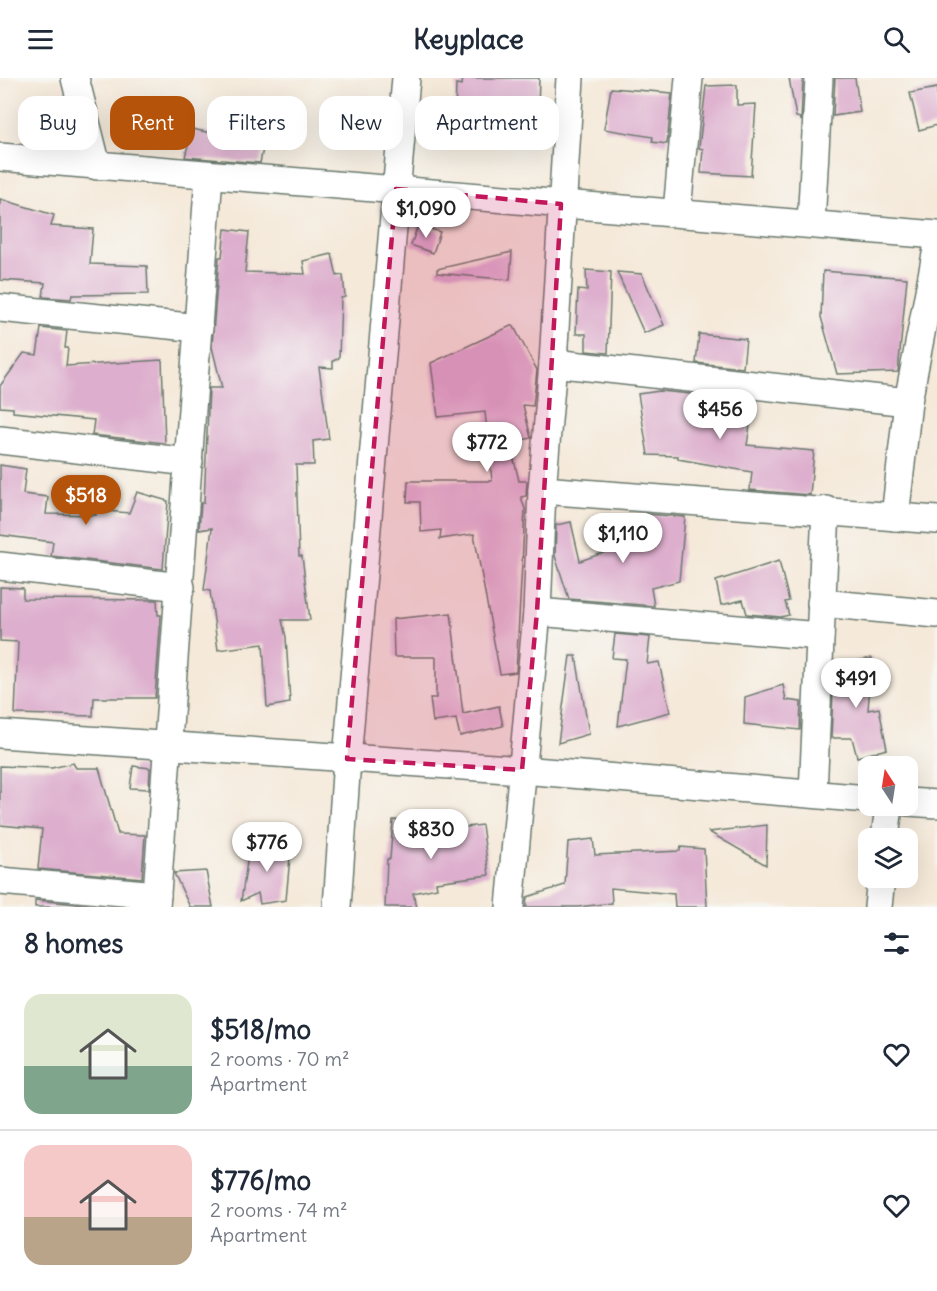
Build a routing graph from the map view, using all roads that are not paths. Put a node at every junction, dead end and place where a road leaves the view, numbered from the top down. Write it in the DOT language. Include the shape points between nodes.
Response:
graph roads {
  1 [pos="75,78"];
  2 [pos="406,78"];
  3 [pos="570,78"];
  4 [pos="689,78"];
  5 [pos="819,78"];
  6 [pos="0,157"];
  7 [pos="97,166"];
  8 [pos="209,175"];
  9 [pos="396,189"];
  10 [pos="561,204"];
  11 [pos="677,212"];
  12 [pos="811,224"];
  13 [pos="937,235"];
  14 [pos="937,249"];
  15 [pos="0,308"];
  16 [pos="199,328"];
  17 [pos="553,363"];
  18 [pos="908,402"];
  19 [pos="0,440"];
  20 [pos="189,462"];
  21 [pos="542,490"];
  22 [pos="826,510"];
  23 [pos="895,517"];
  24 [pos="937,520"];
  25 [pos="0,567"];
  26 [pos="181,587"];
  27 [pos="821,603"];
  28 [pos="537,612"];
  29 [pos="937,614"];
  30 [pos="820,636"];
  31 [pos="0,734"];
  32 [pos="169,745"];
  33 [pos="347,759"];
  34 [pos="522,770"];
  35 [pos="813,793"];
  36 [pos="858,798"];
  37 [pos="918,803"];
  38 [pos="937,804"];
  39 [pos="0,881"];
  40 [pos="880,888"];
  41 [pos="157,901"];
  42 [pos="337,907"];
  43 [pos="510,907"];
  44 [pos="878,907"];
  1 -- 7 [label="street"];
  2 -- 9 [label="street"];
  3 -- 10 [label="street"];
  4 -- 11 [label="street"];
  5 -- 12 [label="street"];
  6 -- 7 [label="street"];
  7 -- 8 [label="street"];
  8 -- 9 [label="street"];
  8 -- 16 [label="street"];
  9 -- 10 [label="street"];
  9 -- 33 [label="street"];
  10 -- 11 [label="street"];
  10 -- 17 [label="street"];
  11 -- 12 [label="street"];
  12 -- 13 [label="street"];
  14 -- 18 [label="street"];
  15 -- 16 [label="street"];
  16 -- 20 [label="street"];
  17 -- 18 [label="street"];
  17 -- 21 [label="street"];
  18 -- 23 [label="street"];
  19 -- 20 [label="street"];
  20 -- 26 [label="street"];
  21 -- 22 [label="street"];
  21 -- 28 [label="street"];
  22 -- 23 [label="street"];
  22 -- 27 [label="street"];
  23 -- 24 [label="street"];
  25 -- 26 [label="street"];
  26 -- 32 [label="street"];
  27 -- 29 [label="street"];
  27 -- 30 [label="street"];
  28 -- 30 [label="street"];
  28 -- 34 [label="street"];
  30 -- 35 [label="street"];
  31 -- 32 [label="street"];
  32 -- 33 [label="street"];
  32 -- 41 [label="street"];
  33 -- 34 [label="street"];
  33 -- 42 [label="street"];
  34 -- 35 [label="street"];
  34 -- 43 [label="street"];
  35 -- 36 [label="street"];
  37 -- 38 [label="street"];
  39 -- 41 [label="street"];
  40 -- 44 [label="street"];
}
